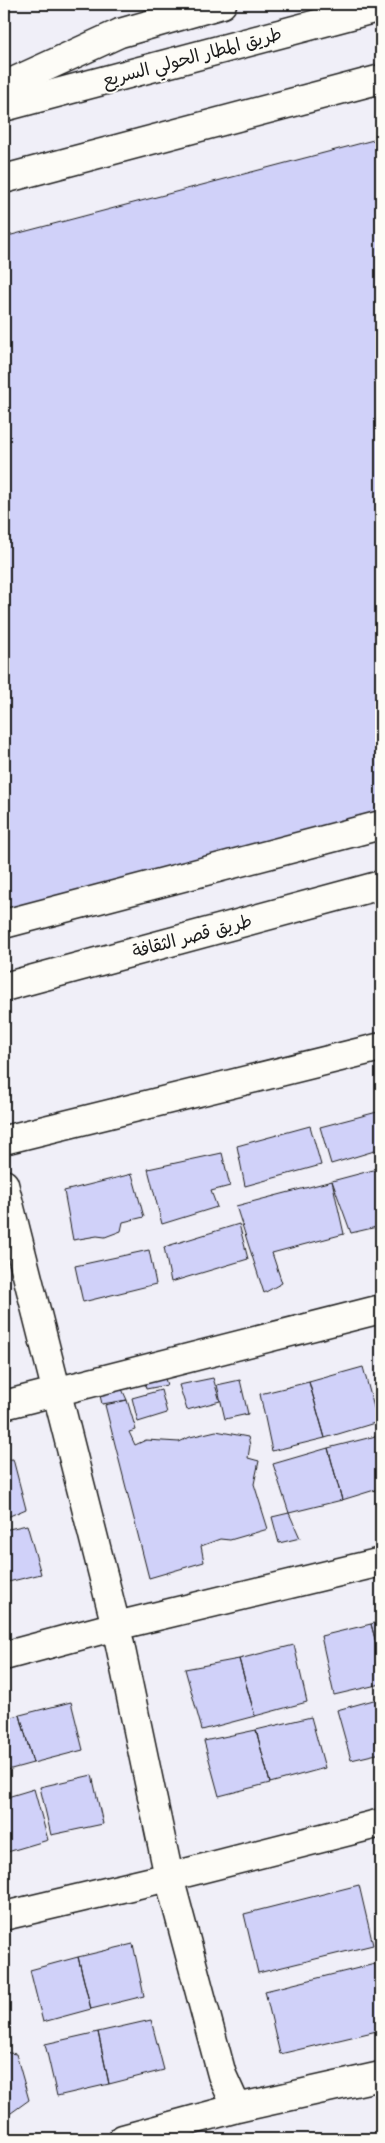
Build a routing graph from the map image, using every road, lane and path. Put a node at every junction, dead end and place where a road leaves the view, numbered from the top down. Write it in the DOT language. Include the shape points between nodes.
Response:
graph roads {
  1 [pos="222,4"];
  2 [pos="381,7"];
  3 [pos="381,80"];
  4 [pos="4,86"];
  5 [pos="4,107"];
  6 [pos="4,179"];
  7 [pos="381,825"];
  8 [pos="381,886"];
  9 [pos="4,924"];
  10 [pos="4,987"];
  11 [pos="381,1047"];
  12 [pos="4,1140"];
  13 [pos="4,1184"];
  14 [pos="381,1309"];
  15 [pos="58,1393"];
  16 [pos="4,1405"];
  17 [pos="381,1562"];
  18 [pos="116,1626"];
  19 [pos="4,1656"];
  20 [pos="381,1823"];
  21 [pos="169,1878"];
  22 [pos="4,1916"];
  23 [pos="381,2076"];
  24 [pos="237,2108"];
  25 [pos="123,2139"];
  1 -- 4 [label="main road" via="120,32"];
  2 -- 5 [label="main road, طريق المطار الحولي السريع"];
  3 -- 6 [label="main road"];
  7 -- 9 [label="main road"];
  8 -- 10 [label="main road, طريق قصر الثقافة"];
  11 -- 12 [label="main road"];
  13 -- 15 [label="main road"];
  14 -- 15 [label="main road"];
  15 -- 16 [label="main road"];
  15 -- 18 [label="main road"];
  17 -- 18 [label="main road"];
  18 -- 19 [label="main road"];
  18 -- 21 [label="main road"];
  20 -- 21 [label="main road"];
  21 -- 22 [label="main road"];
  21 -- 24 [label="main road" via="222,2075"];
  23 -- 24 [label="main road"];
  24 -- 25 [label="main road"];
}
